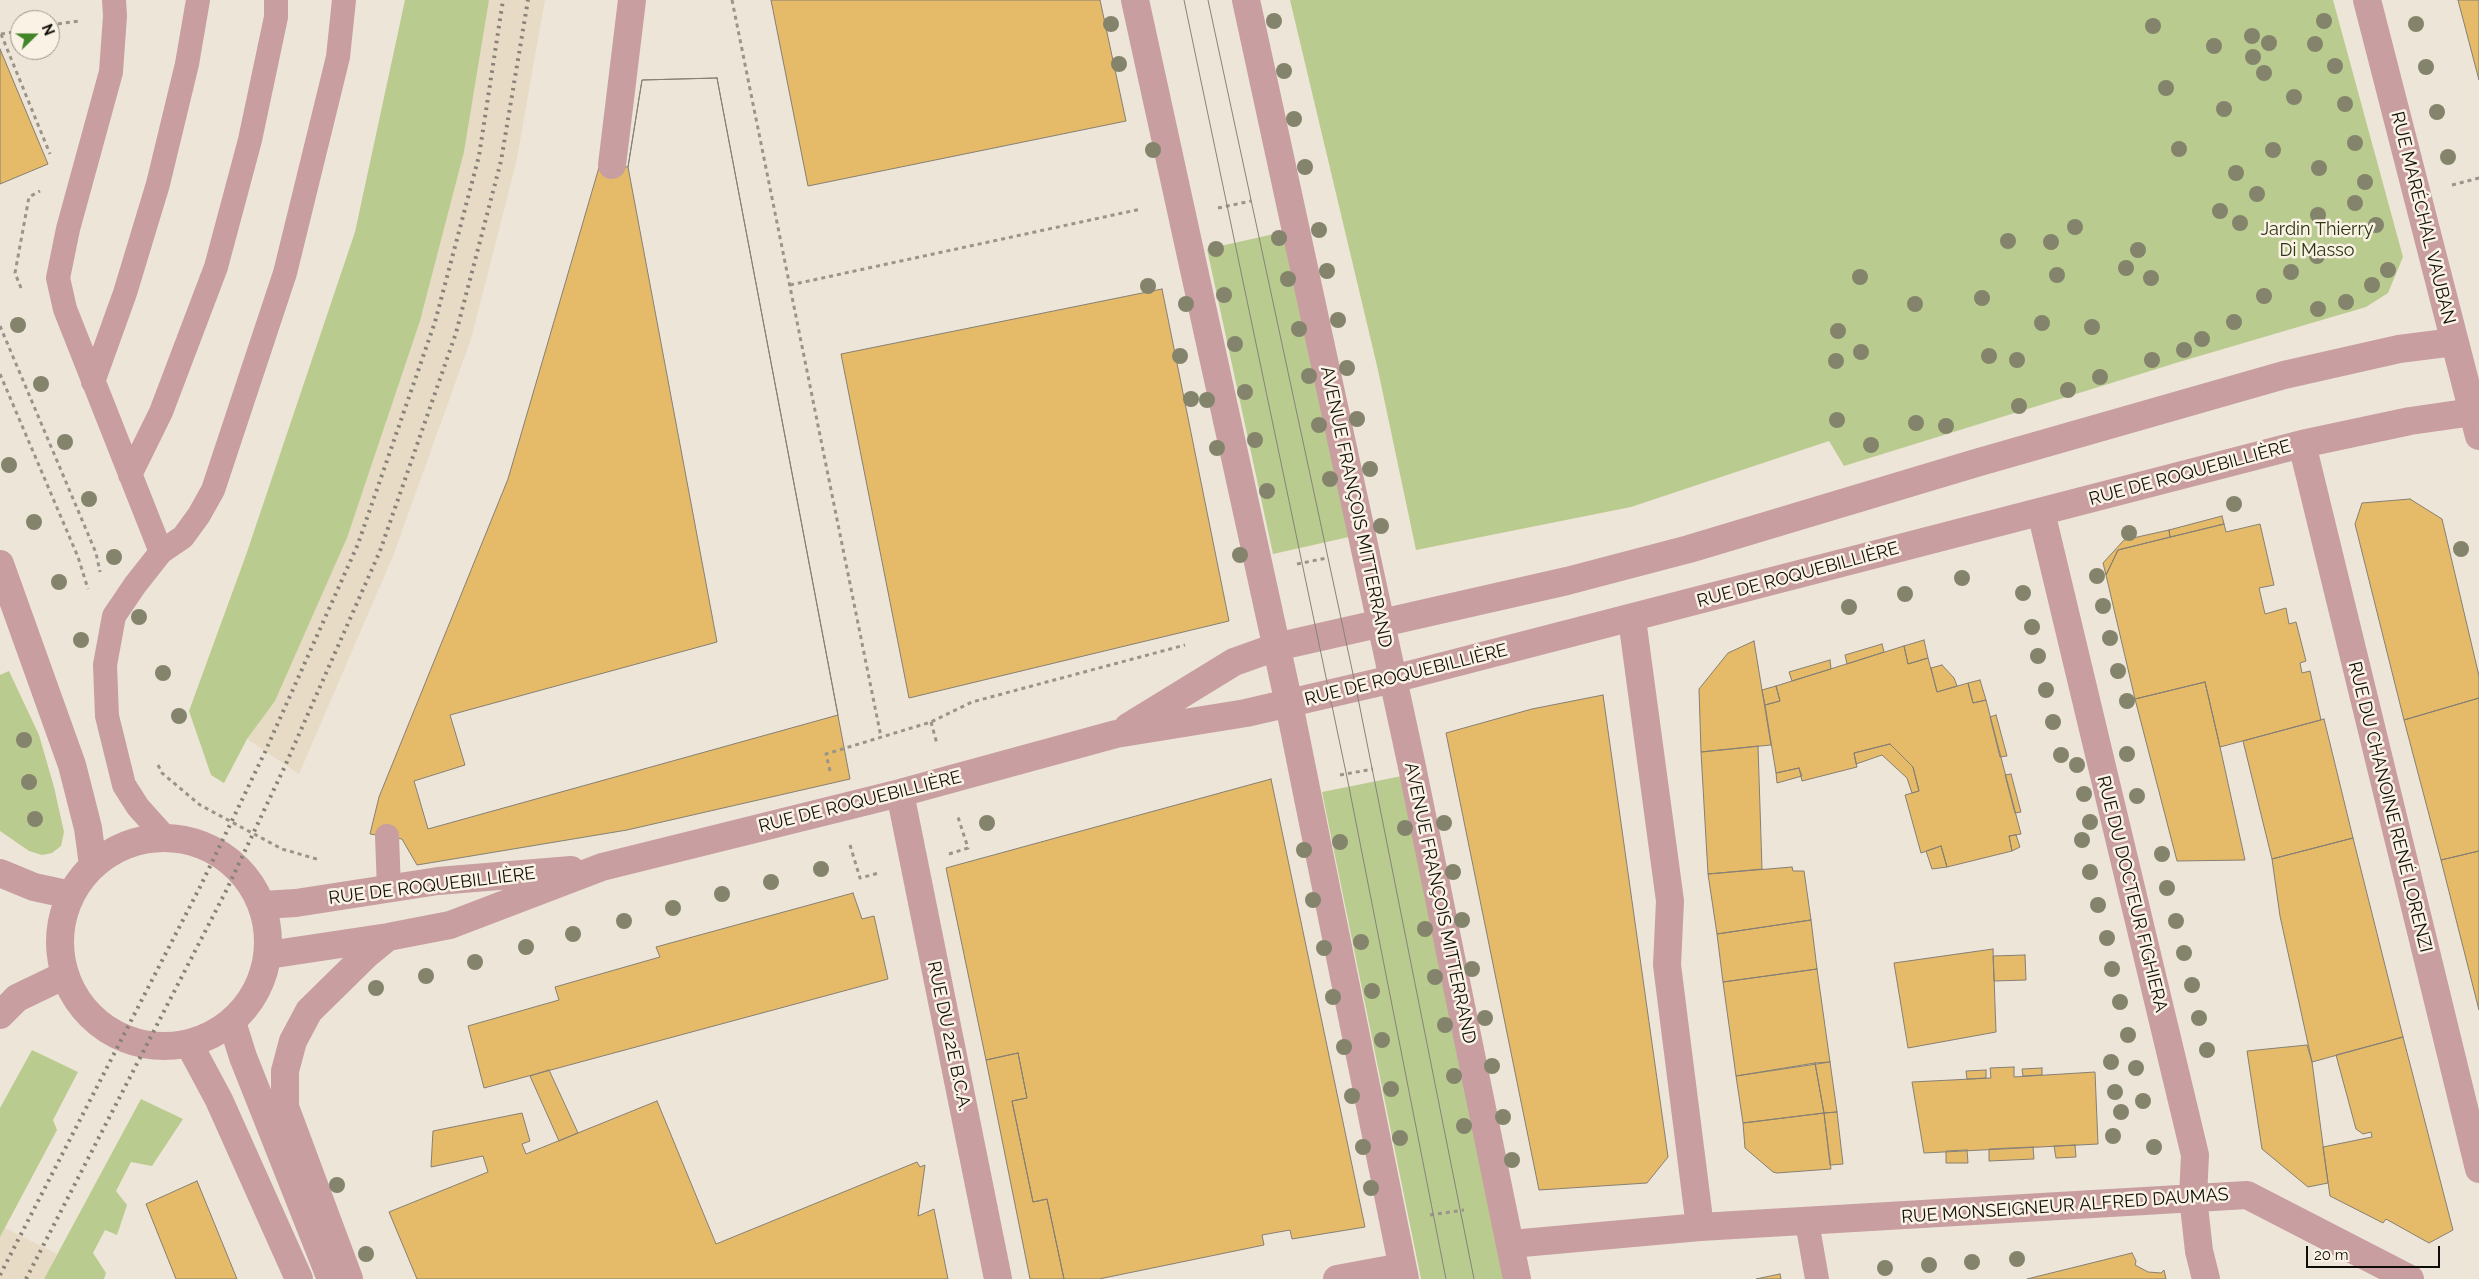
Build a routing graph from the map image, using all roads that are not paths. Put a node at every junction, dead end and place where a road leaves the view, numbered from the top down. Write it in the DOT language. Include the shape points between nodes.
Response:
graph roads {
  1 [pos="114,0"];
  2 [pos="198,0"];
  3 [pos="276,0"];
  4 [pos="344,0"];
  5 [pos="632,0"];
  6 [pos="1135,0"];
  7 [pos="1246,0"];
  8 [pos="2367,0"];
  9 [pos="612,165"];
  10 [pos="2454,342"];
  11 [pos="93,382"];
  12 [pos="2477,419"];
  13 [pos="2302,444"];
  14 [pos="130,475"];
  15 [pos="2041,512"];
  16 [pos="161,552"];
  17 [pos="0,564"];
  18 [pos="1632,619"];
  19 [pos="1381,623"];
  20 [pos="1276,647"];
  21 [pos="1393,679"];
  22 [pos="1289,704"];
  23 [pos="1116,734"];
  24 [pos="900,793"];
  25 [pos="387,836"];
  26 [pos="165,837"];
  27 [pos="93,865"];
  28 [pos="602,867"];
  29 [pos="0,873"];
  30 [pos="389,888"];
  31 [pos="71,895"];
  32 [pos="262,904"];
  33 [pos="388,937"];
  34 [pos="268,956"];
  35 [pos="65,975"];
  36 [pos="0,1015"];
  37 [pos="232,1022"];
  38 [pos="189,1044"];
  39 [pos="2479,1170"];
  40 [pos="2193,1197"];
  41 [pos="1807,1222"];
  42 [pos="1700,1226"];
  43 [pos="1511,1244"];
  44 [pos="1404,1273"];
  45 [pos="299,1279"];
  46 [pos="331,1279"];
  47 [pos="348,1279"];
  48 [pos="998,1279"];
  49 [pos="1337,1279"];
  50 [pos="1518,1279"];
  51 [pos="1817,1279"];
  52 [pos="2206,1279"];
  53 [pos="2410,1279"];
  1 -- 11 [label="lane" via="111,72 68,229 58,278 65,309"];
  2 -- 11 [label="lane" via="187,64 158,184"];
  3 -- 14 [label="lane" via="276,17 250,140 216,267 161,412"];
  4 -- 16 [label="lane" via="338,57 285,273 213,490 182,537"];
  5 -- 9 [label="street"];
  6 -- 20 [label="street"];
  7 -- 19 [label="street, AVENUE FRANÇOIS MITTERRAND"];
  8 -- 10 [label="street, RUE MARÉCHAL VAUBAN"];
  10 -- 12 [label="street, RUE MARÉCHAL VAUBAN"];
  10 -- 19 [label="street, RUE DE ROQUEBILLIÈRE" via="2399,349 2284,375 1689,549 1567,581"];
  11 -- 14 [label="lane"];
  12 -- 13 [label="street, RUE DE ROQUEBILLIÈRE"];
  13 -- 15 [label="street, RUE DE ROQUEBILLIÈRE"];
  13 -- 39 [label="street, RUE DU CHANOINE RENÉ LORENZI"];
  14 -- 16 [label="lane"];
  15 -- 18 [label="street, RUE DE ROQUEBILLIÈRE"];
  15 -- 40 [label="street, RUE DU DOCTEUR FIGHIERA" via="2195,1156"];
  16 -- 26 [label="lane" via="114,616 105,665 107,716 124,785 138,807"];
  17 -- 27 [label="street" via="72,765 88,828"];
  18 -- 21 [label="street, RUE DE ROQUEBILLIÈRE"];
  18 -- 42 [label="street" via="1670,901 1667,965"];
  19 -- 20 [label="street, RUE DE ROQUEBILLIÈRE"];
  19 -- 21 [label="street, AVENUE FRANÇOIS MITTERRAND"];
  20 -- 22 [label="street"];
  20 -- 23 [label="street, RUE DE ROQUEBILLIÈRE" via="1234,662"];
  21 -- 22 [label="street, RUE DE ROQUEBILLIÈRE"];
  21 -- 43 [label="street, AVENUE FRANÇOIS MITTERRAND"];
  22 -- 23 [label="street, RUE DE ROQUEBILLIÈRE"];
  22 -- 44 [label="street"];
  23 -- 24 [label="street, RUE DE ROQUEBILLIÈRE"];
  24 -- 28 [label="street, RUE DE ROQUEBILLIÈRE"];
  24 -- 48 [label="street, RUE DU 22E B.C.A."];
  25 -- 30 [label="lane"];
  26 -- 27 [label="street" via="139,840"];
  26 -- 32 [label="street" via="196,842 224,856 246,877"];
  27 -- 31 [label="street"];
  28 -- 30 [label="street, RUE DE ROQUEBILLIÈRE"];
  28 -- 33 [label="street, RUE DE ROQUEBILLIÈRE" via="450,925"];
  29 -- 31 [label="street" via="34,887"];
  30 -- 32 [label="street, RUE DE ROQUEBILLIÈRE" via="296,903"];
  31 -- 35 [label="street" via="62,921 60,948"];
  32 -- 34 [label="street" via="268,930"];
  33 -- 34 [label="street, RUE DE ROQUEBILLIÈRE"];
  33 -- 47 [label="street" via="309,1011 293,1041 285,1071 285,1107"];
  34 -- 37 [label="street" via="262,981"];
  35 -- 36 [label="street" via="17,998"];
  35 -- 38 [label="street" via="79,1002 101,1025 128,1040 158,1047"];
  37 -- 38 [label="street" via="212,1036"];
  37 -- 46 [label="street" via="243,1058"];
  38 -- 45 [label="street" via="219,1100"];
  40 -- 41 [label="street, RUE MONSEIGNEUR ALFRED DAUMAS"];
  40 -- 52 [label="street, RUE DU DOCTEUR FIGHIERA" via="2198,1251"];
  40 -- 53 [label="street, RUE MONSEIGNEUR ALFRED DAUMAS" via="2247,1195"];
  41 -- 42 [label="street, RUE MONSEIGNEUR ALFRED DAUMAS"];
  41 -- 51 [label="lane"];
  42 -- 43 [label="street, RUE MONSEIGNEUR ALFRED DAUMAS"];
  43 -- 50 [label="street, AVENUE FRANÇOIS MITTERRAND"];
  44 -- 49 [label="street"];
}
